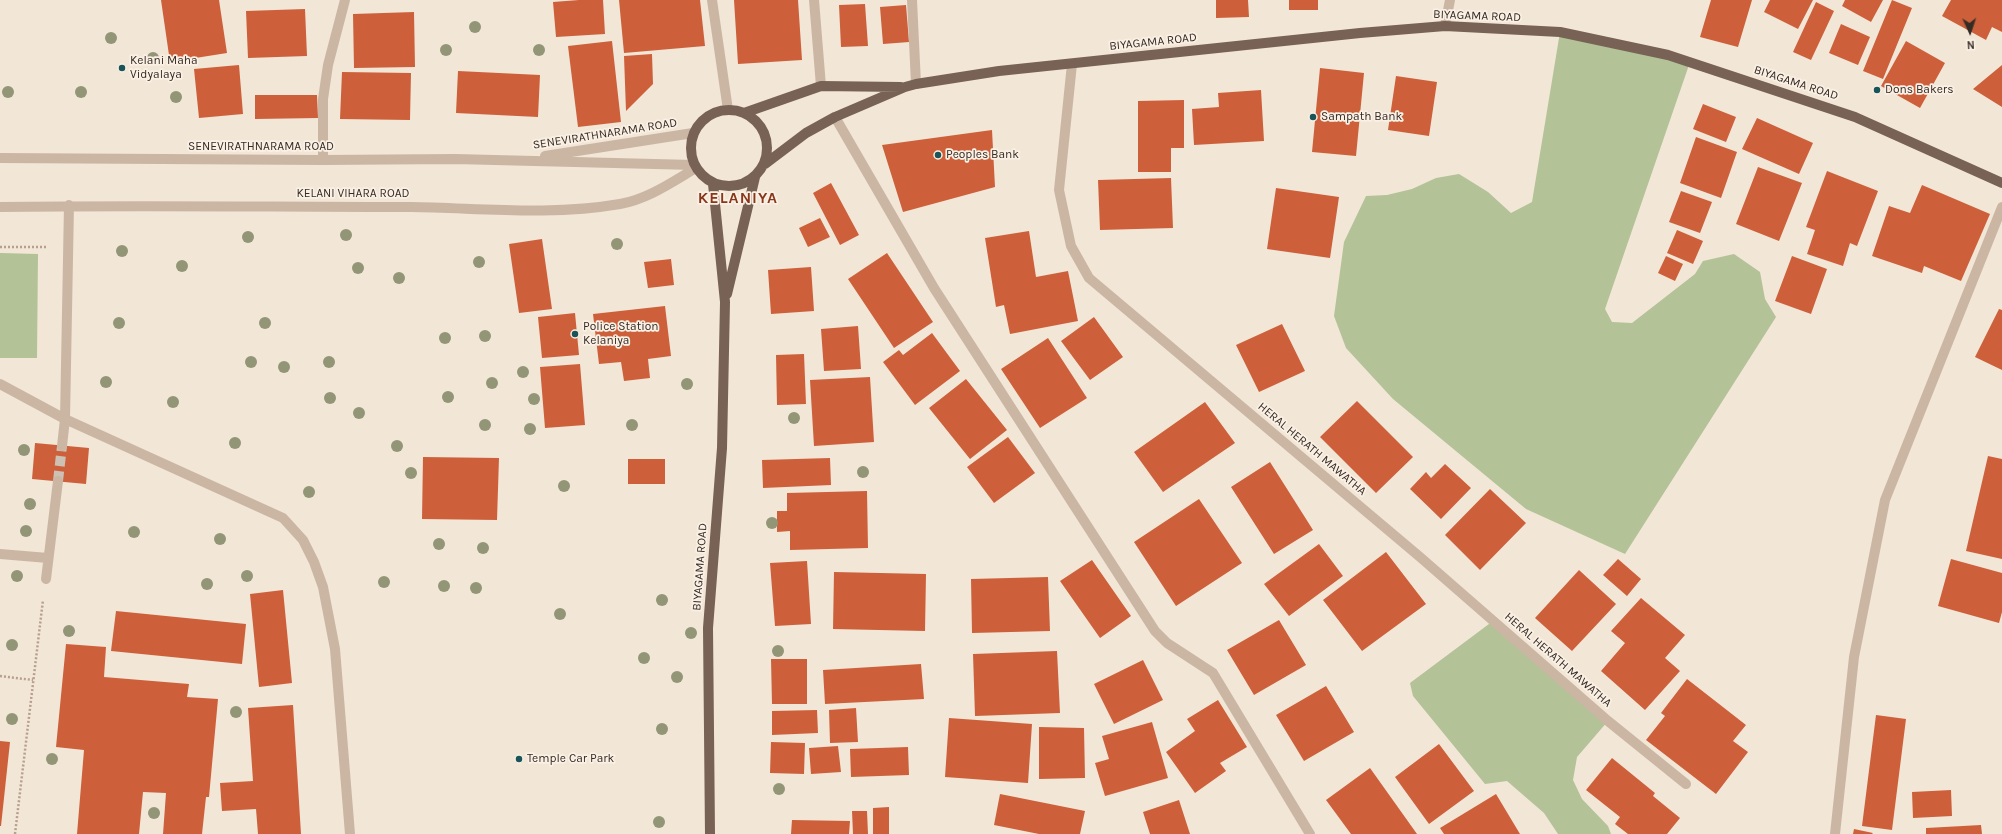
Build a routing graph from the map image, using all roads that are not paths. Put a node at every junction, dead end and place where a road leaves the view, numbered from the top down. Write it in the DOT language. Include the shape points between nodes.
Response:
graph roads {
  1 [pos="345,0"];
  2 [pos="712,0"];
  3 [pos="814,0"];
  4 [pos="912,0"];
  5 [pos="1450,0"];
  6 [pos="1445,26"];
  7 [pos="1072,64"];
  8 [pos="916,84"];
  9 [pos="821,86"];
  10 [pos="905,87"];
  11 [pos="728,110"];
  12 [pos="744,113"];
  13 [pos="835,117"];
  14 [pos="693,133"];
  15 [pos="0,158"];
  16 [pos="323,160"];
  17 [pos="521,160"];
  18 [pos="765,164"];
  19 [pos="695,167"];
  20 [pos="755,177"];
  21 [pos="2002,183"];
  22 [pos="713,184"];
  23 [pos="69,205"];
  24 [pos="0,207"];
  25 [pos="2002,207"];
  26 [pos="725,302"];
  27 [pos="0,384"];
  28 [pos="65,419"];
  29 [pos="62,446"];
  30 [pos="58,481"];
  31 [pos="0,554"];
  32 [pos="48,558"];
  33 [pos="46,579"];
  34 [pos="1686,784"];
  35 [pos="350,834"];
  36 [pos="710,834"];
  37 [pos="1310,834"];
  38 [pos="1835,834"];
  1 -- 16 [label="street" via="328,65 323,99"];
  2 -- 11 [label="street"];
  3 -- 9 [label="street"];
  4 -- 8 [label="street"];
  5 -- 6 [label="street"];
  6 -- 7 [label="main road, BIYAGAMA ROAD"];
  6 -- 21 [label="main road, BIYAGAMA ROAD" via="1560,32 1668,55 1855,117"];
  7 -- 8 [label="main road, BIYAGAMA ROAD" via="999,71"];
  7 -- 34 [label="street, HERAL HERATH MAWATHA" via="1059,190 1071,246 1089,278"];
  8 -- 10 [label="main road, BIYAGAMA ROAD"];
  9 -- 10 [label="main road, BIYAGAMA ROAD"];
  9 -- 12 [label="main road, BIYAGAMA ROAD"];
  10 -- 13 [label="main road, BIYAGAMA ROAD"];
  11 -- 12 [label="main road"];
  11 -- 14 [label="main road" via="718,111 702,120"];
  12 -- 18 [label="main road" via="756,120 765,133 768,148"];
  13 -- 18 [label="main road, BIYAGAMA ROAD" via="806,133"];
  13 -- 37 [label="street" via="934,288 1155,631 1167,643 1213,673"];
  14 -- 17 [label="street, SENEVIRATHNARAMA ROAD"];
  14 -- 19 [label="main road" via="690,148"];
  15 -- 16 [label="street, SENEVIRATHNARAMA ROAD"];
  16 -- 17 [label="street, SENEVIRATHNARAMA ROAD"];
  17 -- 19 [label="street, SENEVIRATHNARAMA ROAD"];
  18 -- 20 [label="main road"];
  19 -- 22 [label="main road" via="700,175"];
  19 -- 23 [label="street, KELANI VIHARA ROAD" via="649,195 620,204 563,210 528,212 423,207"];
  20 -- 22 [label="main road" via="742,185 728,187"];
  20 -- 26 [label="main road, BIYAGAMA ROAD"];
  22 -- 26 [label="main road, BIYAGAMA ROAD"];
  23 -- 24 [label="street, KELANI VIHARA ROAD"];
  23 -- 28 [label="street"];
  25 -- 38 [label="street" via="1885,500 1854,657"];
  26 -- 36 [label="main road, BIYAGAMA ROAD" via="722,448 708,628"];
  27 -- 28 [label="street"];
  28 -- 29 [label="street"];
  28 -- 35 [label="street" via="283,518 303,540 323,587 335,649"];
  30 -- 32 [label="street"];
  31 -- 32 [label="street"];
  32 -- 33 [label="street"];
}
